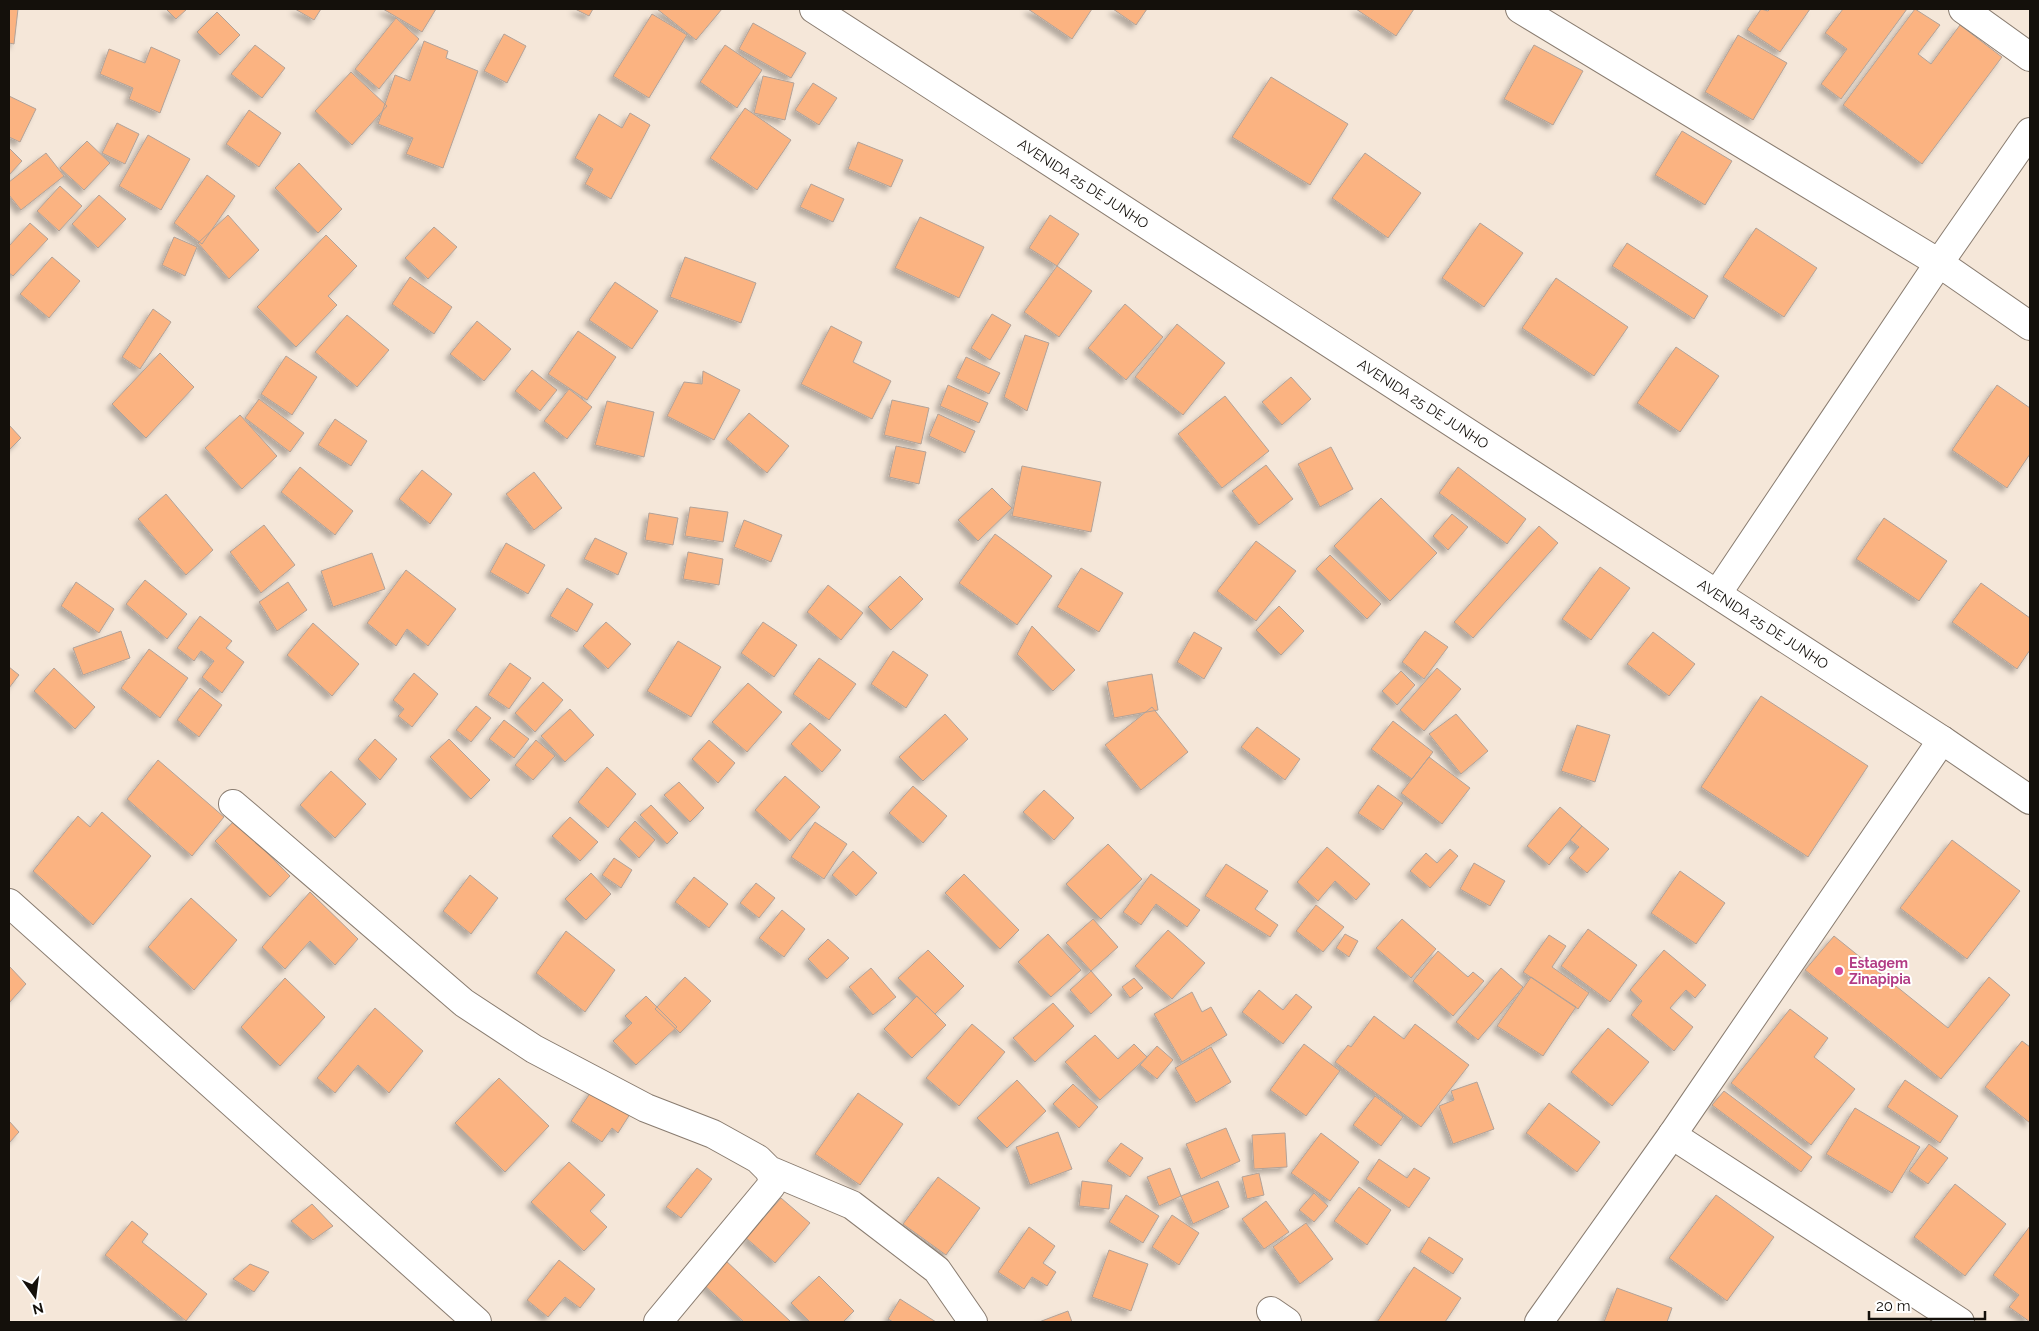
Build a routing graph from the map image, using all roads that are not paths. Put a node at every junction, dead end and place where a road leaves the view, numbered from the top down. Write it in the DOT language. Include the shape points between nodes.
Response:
graph roads {
  1 [pos="814,9"];
  2 [pos="1520,9"];
  3 [pos="1963,9"];
  4 [pos="2030,57"];
  5 [pos="2030,132"];
  6 [pos="1939,263"];
  7 [pos="2030,326"];
  8 [pos="1717,594"];
  9 [pos="1942,740"];
  10 [pos="2030,800"];
  11 [pos="233,804"];
  12 [pos="9,903"];
  13 [pos="1672,1135"];
  14 [pos="769,1170"];
  15 [pos="477,1322"];
  16 [pos="658,1322"];
  17 [pos="974,1322"];
  18 [pos="1539,1322"];
  19 [pos="1960,1322"];
  1 -- 8 [label="street, AVENIDA 25 DE JUNHO"];
  2 -- 6 [label="street"];
  3 -- 4 [label="street"];
  5 -- 6 [label="street"];
  6 -- 7 [label="street"];
  6 -- 8 [label="street"];
  8 -- 9 [label="street, AVENIDA 25 DE JUNHO"];
  9 -- 10 [label="street, AVENIDA 25 DE JUNHO"];
  9 -- 13 [label="street"];
  11 -- 14 [label="street" via="464,1003 534,1049 646,1108 713,1134 758,1159"];
  12 -- 15 [label="street"];
  13 -- 18 [label="street"];
  13 -- 19 [label="street"];
  14 -- 16 [label="street" via="773,1180 771,1186"];
  14 -- 17 [label="street" via="852,1205 937,1270"];
}
